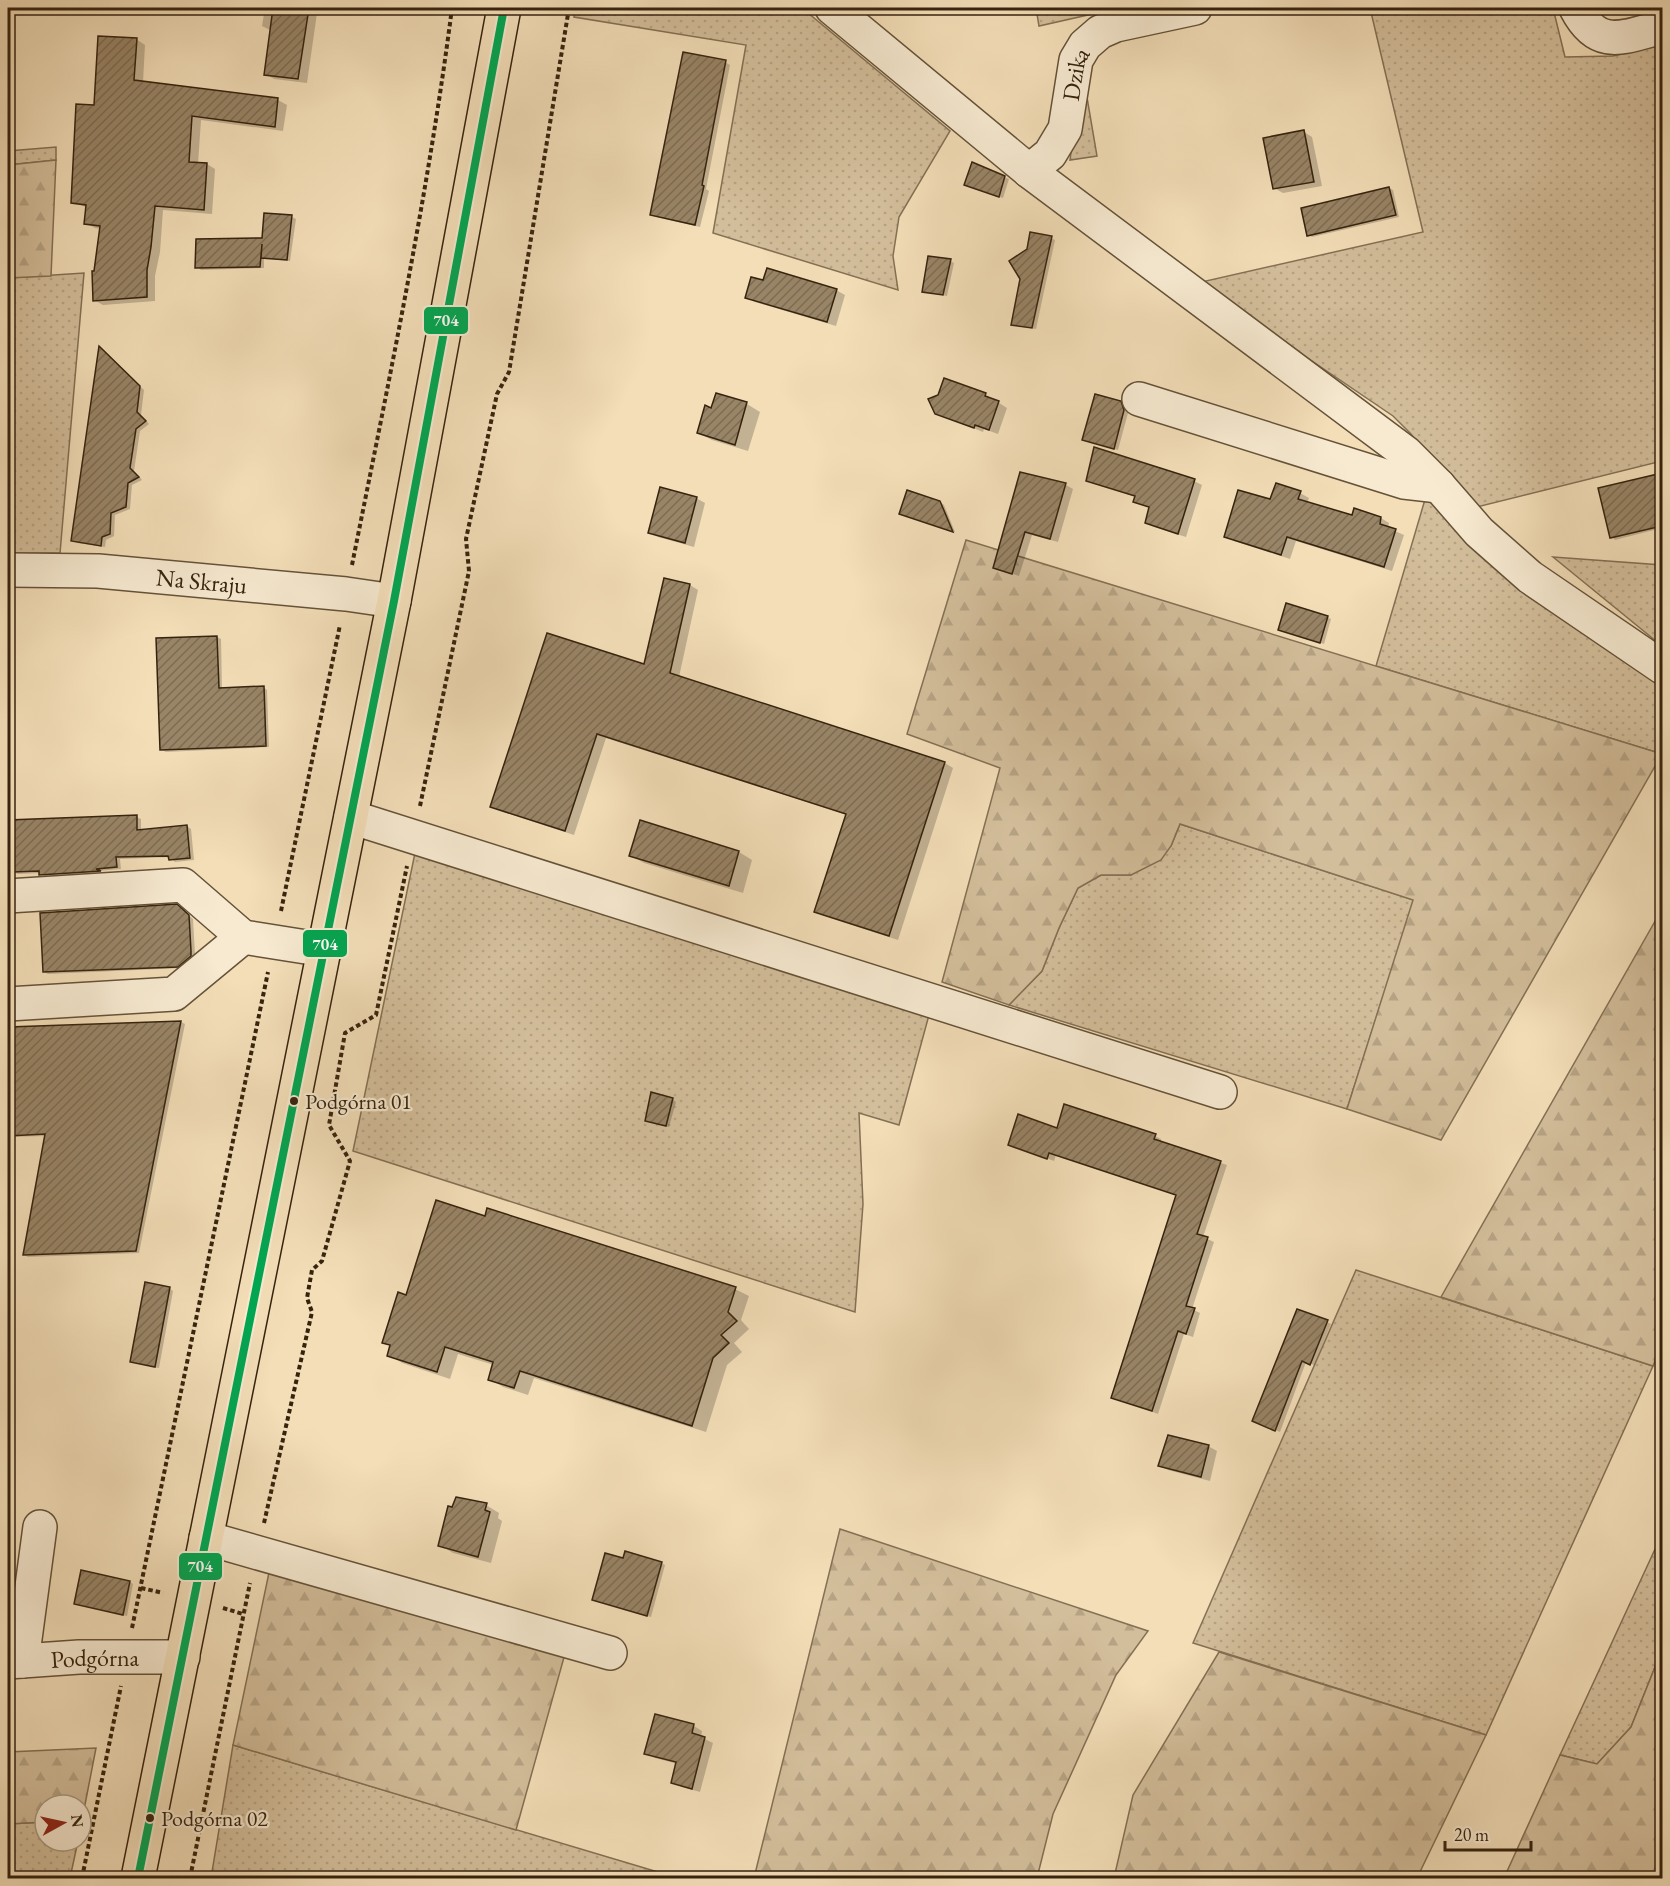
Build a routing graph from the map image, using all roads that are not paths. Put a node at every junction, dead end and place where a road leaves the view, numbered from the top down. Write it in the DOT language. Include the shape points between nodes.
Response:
graph roads {
  1 [pos="504,8"];
  2 [pos="832,8"];
  3 [pos="1195,8"];
  4 [pos="1576,8"];
  5 [pos="1662,27"];
  6 [pos="1029,171"];
  7 [pos="1139,399"];
  8 [pos="1439,486"];
  9 [pos="8,570"];
  10 [pos="394,601"];
  11 [pos="1662,667"];
  12 [pos="351,817"];
  13 [pos="8,896"];
  14 [pos="243,937"];
  15 [pos="325,950"];
  16 [pos="8,1004"];
  17 [pos="1220,1092"];
  18 [pos="40,1527"];
  19 [pos="206,1538"];
  20 [pos="610,1653"];
  21 [pos="183,1657"];
  22 [pos="15,1662"];
  23 [pos="138,1878"];
  1 -- 10 [label="main road"];
  2 -- 6 [label="street"];
  3 -- 6 [label="street, Dzika" via="1116,25 1100,32 1086,45 1076,60 1065,129 1050,154"];
  4 -- 5 [label="street" via="1583,22 1605,37"];
  6 -- 8 [label="street" via="1406,453"];
  7 -- 8 [label="street" via="1404,482"];
  8 -- 11 [label="street" via="1479,532 1530,577"];
  9 -- 10 [label="street, Na Skraju" via="98,571"];
  10 -- 12 [label="main road"];
  12 -- 15 [label="main road"];
  12 -- 17 [label="street"];
  13 -- 14 [label="street" via="183,885"];
  14 -- 15 [label="street"];
  14 -- 16 [label="street" via="174,994"];
  15 -- 19 [label="main road"];
  18 -- 22 [label="street"];
  19 -- 20 [label="street"];
  19 -- 21 [label="main road"];
  21 -- 22 [label="street, Podgórna" via="79,1657"];
  21 -- 23 [label="main road"];
}
